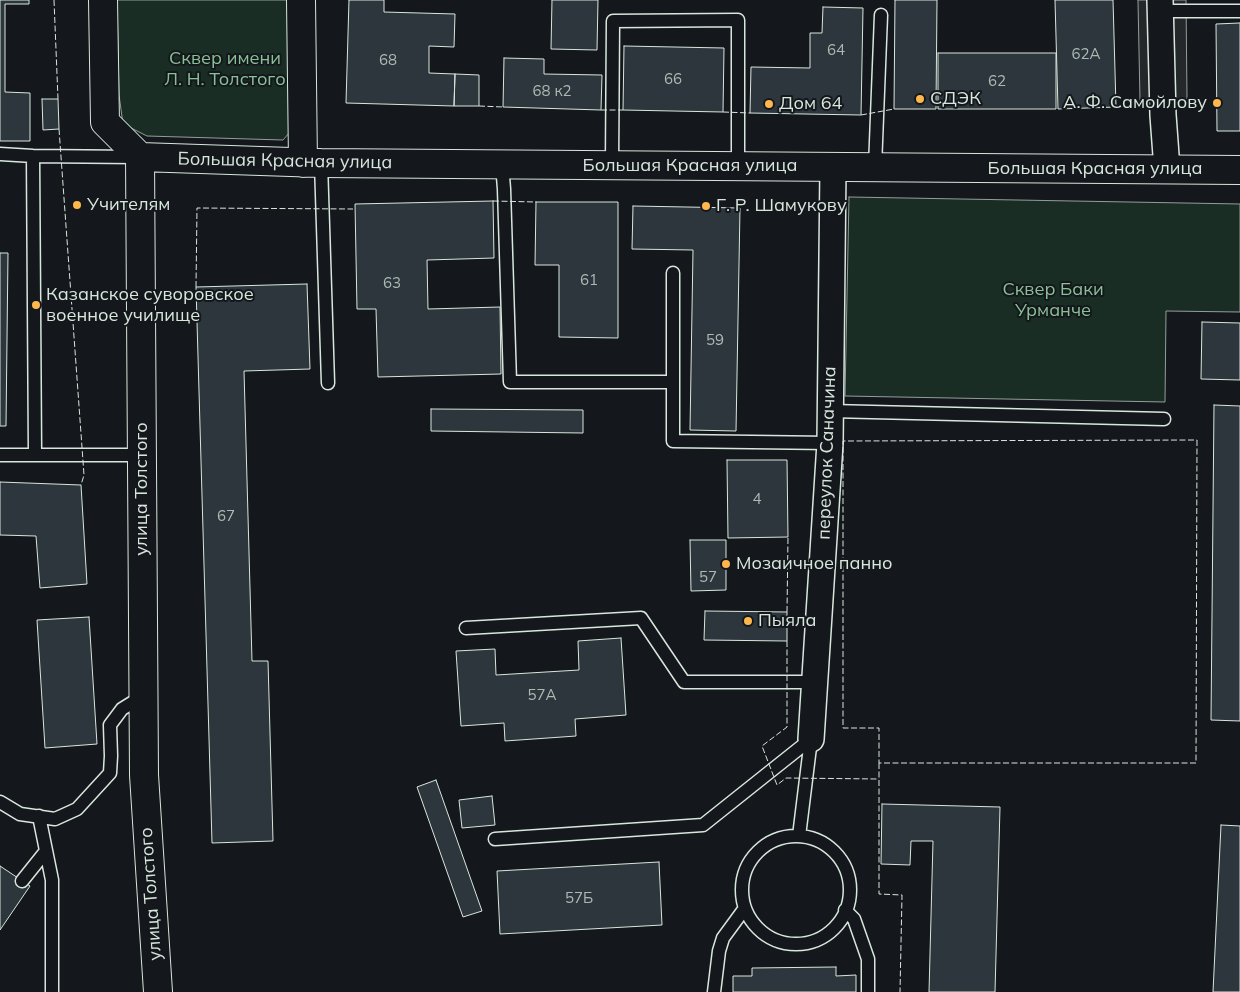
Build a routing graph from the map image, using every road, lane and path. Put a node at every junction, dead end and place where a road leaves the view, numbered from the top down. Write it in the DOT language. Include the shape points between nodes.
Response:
graph roads {
  1 [pos="104,0"];
  2 [pos="301,0"];
  3 [pos="1160,6"];
  4 [pos="1240,11"];
  5 [pos="880,15"];
  6 [pos="0,154"];
  7 [pos="33,156"];
  8 [pos="140,157"];
  9 [pos="312,163"];
  10 [pos="502,164"];
  11 [pos="612,165"];
  12 [pos="738,166"];
  13 [pos="833,167"];
  14 [pos="875,167"];
  15 [pos="1167,169"];
  16 [pos="1240,170"];
  17 [pos="673,273"];
  18 [pos="328,382"];
  19 [pos="673,382"];
  20 [pos="830,411"];
  21 [pos="1164,419"];
  22 [pos="830,443"];
  23 [pos="35,454"];
  24 [pos="0,455"];
  25 [pos="142,455"];
  26 [pos="466,628"];
  27 [pos="815,682"];
  28 [pos="143,696"];
  29 [pos="811,739"];
  30 [pos="0,802"];
  31 [pos="38,816"];
  32 [pos="799,836"];
  33 [pos="495,839"];
  34 [pos="46,851"];
  35 [pos="22,881"];
  36 [pos="745,908"];
  37 [pos="845,910"];
  38 [pos="52,992"];
  39 [pos="158,992"];
  40 [pos="714,992"];
  41 [pos="868,992"];
  1 -- 8 [label="street" via="105,122"];
  2 -- 9 [label="street"];
  3 -- 4 [label="lane"];
  3 -- 15 [label="street"];
  5 -- 14 [label="lane"];
  6 -- 7 [label="lane"];
  7 -- 8 [label="lane"];
  7 -- 23 [label="lane"];
  8 -- 9 [label="street, Большая Красная улица"];
  8 -- 25 [label="street, улица Толстого"];
  9 -- 10 [label="street, Большая Красная улица"];
  9 -- 18 [label="lane"];
  10 -- 11 [label="street, Большая Красная улица"];
  10 -- 19 [label="lane" via="510,382"];
  11 -- 12 [label="street, Большая Красная улица"];
  11 -- 12 [label="lane" via="613,20 738,20"];
  12 -- 13 [label="street, Большая Красная улица"];
  13 -- 14 [label="street, Большая Красная улица"];
  13 -- 20 [label="street, переулок Саначина"];
  14 -- 15 [label="street, Большая Красная улица"];
  15 -- 16 [label="street, Большая Красная улица"];
  17 -- 19 [label="lane"];
  19 -- 22 [label="lane" via="673,441"];
  20 -- 21 [label="lane"];
  20 -- 22 [label="street, переулок Саначина"];
  22 -- 27 [label="street, переулок Саначина"];
  23 -- 24 [label="lane"];
  23 -- 25 [label="lane"];
  25 -- 28 [label="street, улица Толстого"];
  26 -- 27 [label="lane" via="641,618 684,682"];
  27 -- 29 [label="street, переулок Саначина"];
  28 -- 31 [label="lane" via="122,709 110,725 110,773 105,780 78,809 55,818"];
  28 -- 39 [label="street, улица Толстого" via="144,775"];
  29 -- 32 [label="lane"];
  29 -- 33 [label="lane" via="704,825"];
  30 -- 31 [label="lane" via="20,814"];
  31 -- 34 [label="lane"];
  32 -- 36 [label="lane" via="765,845 752,857 744,873 741,891"];
  32 -- 37 [label="lane" via="815,839 840,858 850,888"];
  34 -- 35 [label="lane"];
  34 -- 38 [label="lane" via="52,880"];
  36 -- 37 [label="lane" via="753,924 767,936 801,944 832,930"];
  36 -- 40 [label="lane" via="723,938"];
  37 -- 41 [label="lane" via="854,919 868,959"];
}
